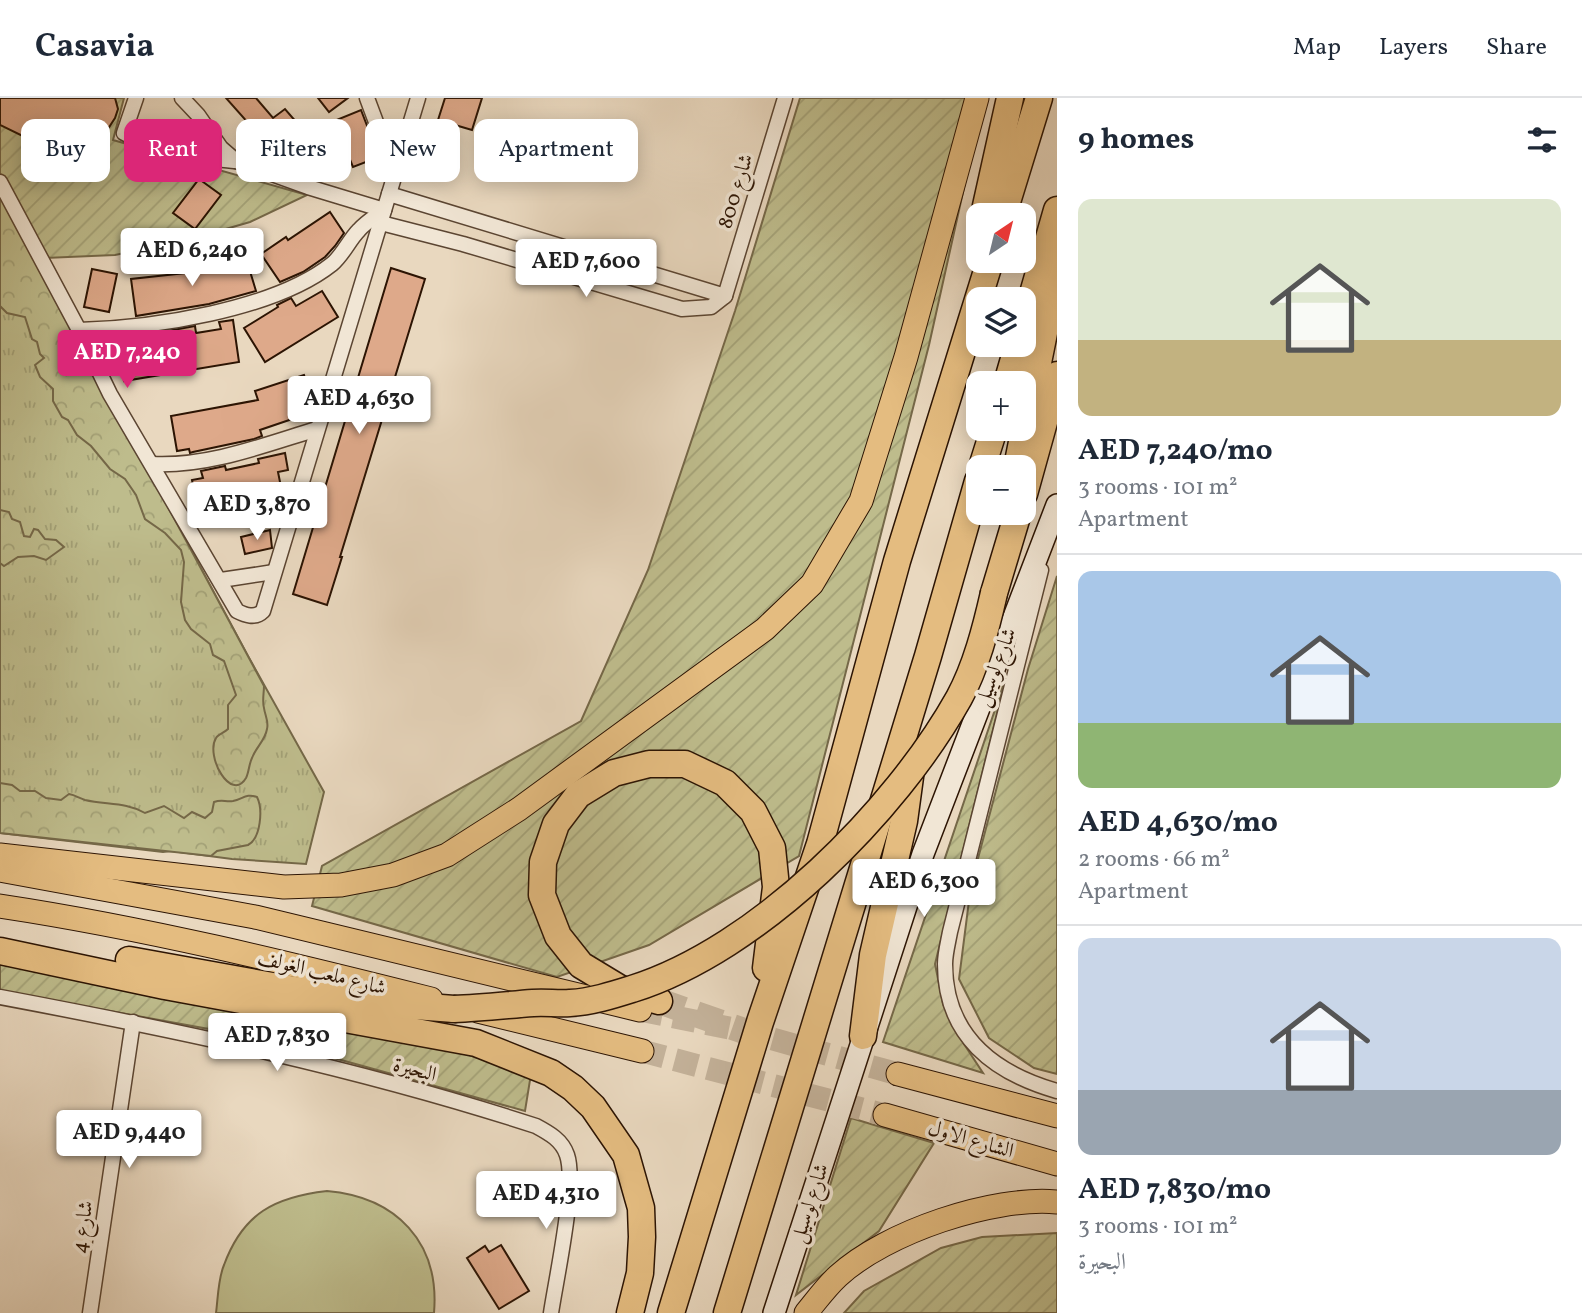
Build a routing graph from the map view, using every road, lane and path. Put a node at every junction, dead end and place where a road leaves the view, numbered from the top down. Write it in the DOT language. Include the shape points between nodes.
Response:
graph roads {
  1 [pos="136,98"];
  2 [pos="182,98"];
  3 [pos="367,98"];
  4 [pos="418,98"];
  5 [pos="785,98"];
  6 [pos="977,98"];
  7 [pos="1010,98"];
  8 [pos="1039,98"];
  9 [pos="375,119"];
  10 [pos="412,119"];
  11 [pos="236,162"];
  12 [pos="0,182"];
  13 [pos="294,182"];
  14 [pos="393,182"];
  15 [pos="390,194"];
  16 [pos="987,203"];
  17 [pos="1007,203"];
  18 [pos="1057,210"];
  19 [pos="383,216"];
  20 [pos="470,218"];
  21 [pos="463,244"];
  22 [pos="1057,268"];
  23 [pos="1035,287"];
  24 [pos="725,296"];
  25 [pos="79,330"];
  26 [pos="966,342"];
  27 [pos="1057,375"];
  28 [pos="317,429"];
  29 [pos="1019,455"];
  30 [pos="1035,455"];
  31 [pos="152,464"];
  32 [pos="1055,511"];
  33 [pos="966,523"];
  34 [pos="1007,525"];
  35 [pos="1014,525"];
  36 [pos="274,572"];
  37 [pos="221,580"];
  38 [pos="996,583"];
  39 [pos="928,656"];
  40 [pos="0,855"];
  41 [pos="0,870"];
  42 [pos="0,906"];
  43 [pos="0,935"];
  44 [pos="0,951"];
  45 [pos="0,997"];
  46 [pos="650,1005"];
  47 [pos="133,1022"];
  48 [pos="760,1022"];
  49 [pos="863,1036"];
  50 [pos="642,1051"];
  51 [pos="898,1074"];
  52 [pos="1057,1091"];
  53 [pos="885,1115"];
  54 [pos="1057,1116"];
  55 [pos="1057,1164"];
  56 [pos="1057,1202"];
  57 [pos="90,1313"];
  58 [pos="551,1313"];
  59 [pos="630,1313"];
  60 [pos="671,1313"];
  61 [pos="727,1313"];
  62 [pos="774,1313"];
  63 [pos="806,1313"];
  1 -- 11 [label="street" via="124,133 158,147"];
  2 -- 11 [label="street"];
  3 -- 9 [label="street"];
  4 -- 10 [label="street"];
  5 -- 24 [label="street, شارع 800"];
  6 -- 40 [label="main road" via="906,357 860,501 812,584 765,629 519,809 447,855 393,875 341,885 284,887"];
  7 -- 16 [label="highway"];
  8 -- 17 [label="highway"];
  12 -- 25 [label="street"];
  13 -- 19 [label="street"];
  14 -- 15 [label="street"];
  15 -- 19 [label="street"];
  15 -- 20 [label="street"];
  18 -- 23 [label="highway"];
  19 -- 21 [label="street"];
  19 -- 25 [label="street" via="360,228 335,262 307,281 209,314"];
  19 -- 28 [label="street"];
  20 -- 21 [label="street"];
  20 -- 24 [label="street"];
  21 -- 24 [label="street" via="682,309 711,307"];
  22 -- 29 [label="highway"];
  25 -- 31 [label="street"];
  26 -- 48 [label="highway" via="897,561 820,844"];
  27 -- 30 [label="highway"];
  28 -- 31 [label="street" via="243,452 173,465"];
  28 -- 36 [label="street"];
  31 -- 37 [label="street"];
  32 -- 49 [label="street, شارع لوسيل" via="923,854"];
  32 -- 52 [label="street, شارع لوسيل" via="945,963 951,1002 975,1047 1030,1083"];
  33 -- 39 [label="highway"];
  34 -- 38 [label="highway"];
  35 -- 38 [label="highway"];
  36 -- 37 [label="street"];
  36 -- 37 [label="street" via="263,611 257,615 237,611"];
  38 -- 43 [label="highway, bridge" via="960,696 879,810 753,927 634,989 572,1003 454,1009 361,1002"];
  39 -- 49 [label="highway" via="904,821 873,955"];
  39 -- 61 [label="highway"];
  41 -- 46 [label="main road, شارع ملعب الغولف" via="255,917"];
  42 -- 50 [label="main road, شارع ملعب الغولف" via="251,954"];
  44 -- 59 [label="highway" via="476,1043 551,1073 593,1107 626,1155 641,1208 642,1237 640,1273"];
  45 -- 47 [label="street, البحيرة"];
  46 -- 48 [label="highway" via="581,965 558,936 542,895 543,862 556,824 578,795 614,772 649,764 685,764 725,783 753,811 772,848 776,887"];
  47 -- 57 [label="street, شارع 4"];
  47 -- 58 [label="street, البحيرة" via="413,1090 536,1126 554,1137 568,1156 569,1191"];
  48 -- 60 [label="highway"];
  49 -- 62 [label="street, شارع لوسيل"];
  51 -- 54 [label="main road, الشارع الاول"];
  53 -- 55 [label="main road, الشارع الاول"];
  56 -- 63 [label="main road" via="1006,1203 967,1211 920,1229 838,1276"];
}
